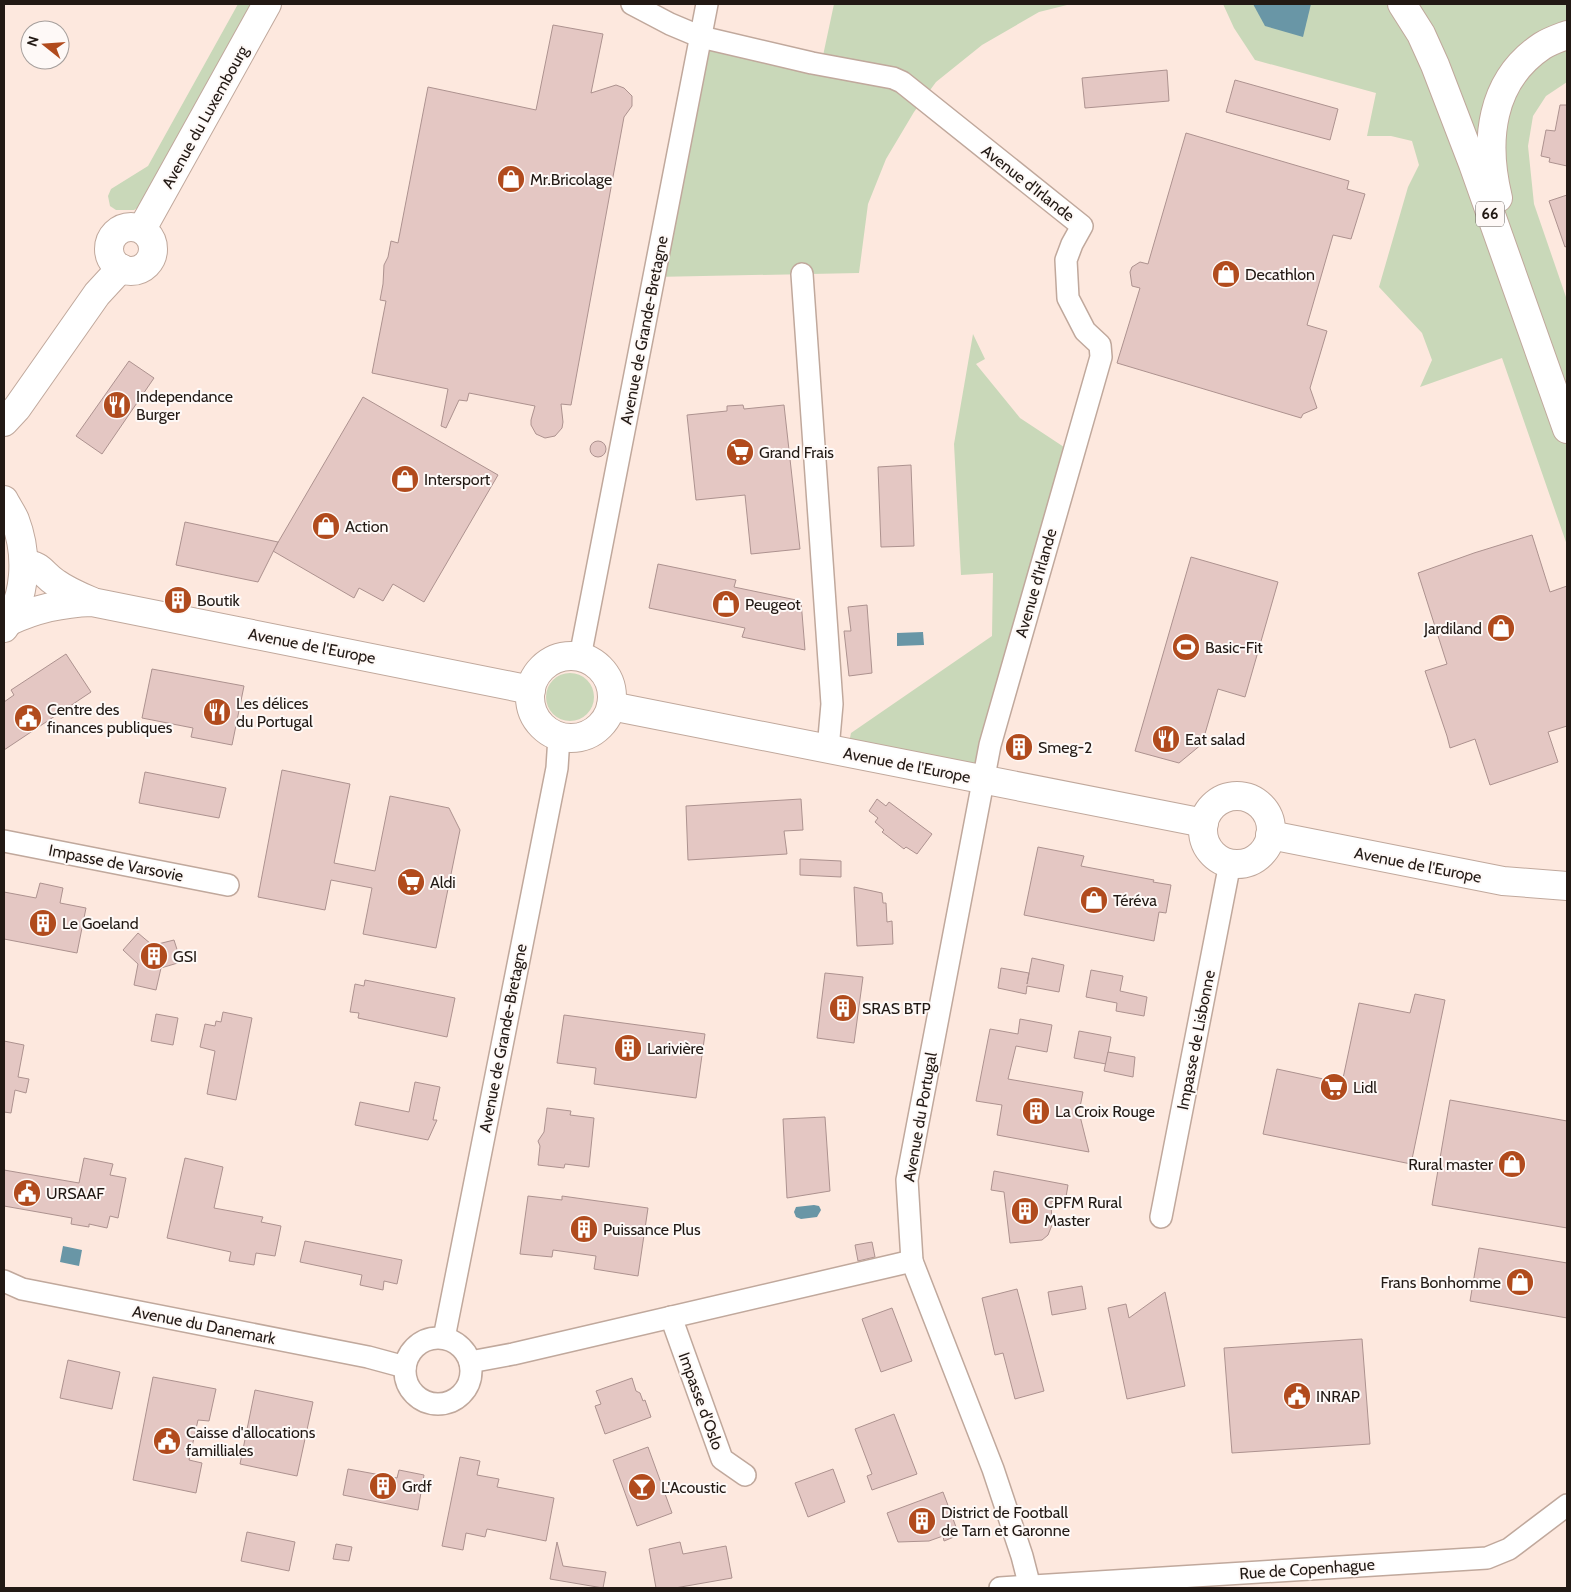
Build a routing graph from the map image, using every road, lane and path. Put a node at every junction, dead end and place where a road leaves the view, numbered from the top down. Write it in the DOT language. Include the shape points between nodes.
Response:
graph roads {
  1 [pos="267,4"];
  2 [pos="632,4"];
  3 [pos="707,4"];
  4 [pos="1402,4"];
  5 [pos="1567,35"];
  6 [pos="701,37"];
  7 [pos="802,274"];
  8 [pos="1567,400"];
  9 [pos="10,415"];
  10 [pos="1567,429"];
  11 [pos="4,444"];
  12 [pos="4,500"];
  13 [pos="24,564"];
  14 [pos="92,602"];
  15 [pos="7,624"];
  16 [pos="580,657"];
  17 [pos="531,690"];
  18 [pos="611,706"];
  19 [pos="560,737"];
  20 [pos="828,749"];
  21 [pos="983,780"];
  22 [pos="1204,823"];
  23 [pos="1270,835"];
  24 [pos="4,841"];
  25 [pos="1230,863"];
  26 [pos="228,885"];
  27 [pos="1567,886"];
  28 [pos="1161,1217"];
  29 [pos="912,1261"];
  30 [pos="4,1281"];
  31 [pos="671,1317"];
  32 [pos="444,1338"];
  33 [pos="470,1362"];
  34 [pos="405,1367"];
  35 [pos="745,1475"];
  36 [pos="1567,1505"];
  37 [pos="1030,1586"];
  38 [pos="1000,1588"];
  1 -- 9 [label="main road, Avenue du Luxembourg" via="142,229 125,227 111,239 111,258 121,268 97,294"];
  2 -- 6 [label="street, Avenue d'Irlande"];
  3 -- 6 [label="street, Avenue de Grande-Bretagne"];
  4 -- 10 [label="main road, 66" via="1435,65"];
  5 -- 8 [label="main road, 66" via="1543,45 1516,67 1497,103 1490,141 1494,183 1502,214"];
  6 -- 16 [label="street, Avenue de Grande-Bretagne"];
  6 -- 21 [label="street, Avenue d'Irlande" via="902,82 1082,226 1066,260 1068,298 1085,331 1100,345 1101,357 990,745"];
  7 -- 20 [label="street" via="832,704"];
  9 -- 11 [label="main road"];
  12 -- 13 [label="main road" via="21,541"];
  13 -- 14 [label="main road, Avenue de l'Europe" via="35,565 54,582"];
  13 -- 15 [label="main road" via="17,602"];
  14 -- 15 [label="main road, Avenue de l'Europe" via="47,606"];
  14 -- 17 [label="main road, Avenue de l'Europe"];
  16 -- 17 [label="main road" via="554,660 535,678"];
  16 -- 18 [label="main road" via="602,670 609,681"];
  17 -- 19 [label="main road" via="532,708 540,724"];
  18 -- 19 [label="main road" via="598,729 586,736"];
  18 -- 20 [label="main road, Avenue de l'Europe"];
  19 -- 32 [label="street, Avenue de Grande-Bretagne" via="557,768"];
  20 -- 21 [label="main road, Avenue de l'Europe"];
  21 -- 22 [label="main road, Avenue de l'Europe"];
  21 -- 29 [label="street, Avenue du Portugal" via="907,1180"];
  22 -- 23 [label="main road" via="1207,813 1222,799 1243,796 1264,810 1271,825"];
  22 -- 25 [label="main road" via="1206,844 1212,853"];
  23 -- 25 [label="main road" via="1260,854 1241,864"];
  23 -- 27 [label="main road, Avenue de l'Europe" via="1503,881"];
  24 -- 26 [label="street, Impasse de Varsovie"];
  25 -- 28 [label="street, Impasse de Lisbonne"];
  29 -- 31 [label="street"];
  29 -- 37 [label="street, Avenue du Portugal" via="993,1469"];
  30 -- 34 [label="street, Avenue du Danemark" via="22,1289"];
  31 -- 33 [label="street"];
  31 -- 35 [label="street, Impasse d'Oslo" via="722,1460"];
  32 -- 33 [label="street" via="461,1346"];
  32 -- 34 [label="street" via="435,1337 418,1344 411,1350"];
  33 -- 34 [label="street" via="469,1383 464,1392 456,1400 435,1404 425,1402 409,1388"];
  36 -- 37 [label="street, Rue de Copenhague" via="1509,1549 1487,1558"];
  37 -- 38 [label="street, Rue de Copenhague"];
}
